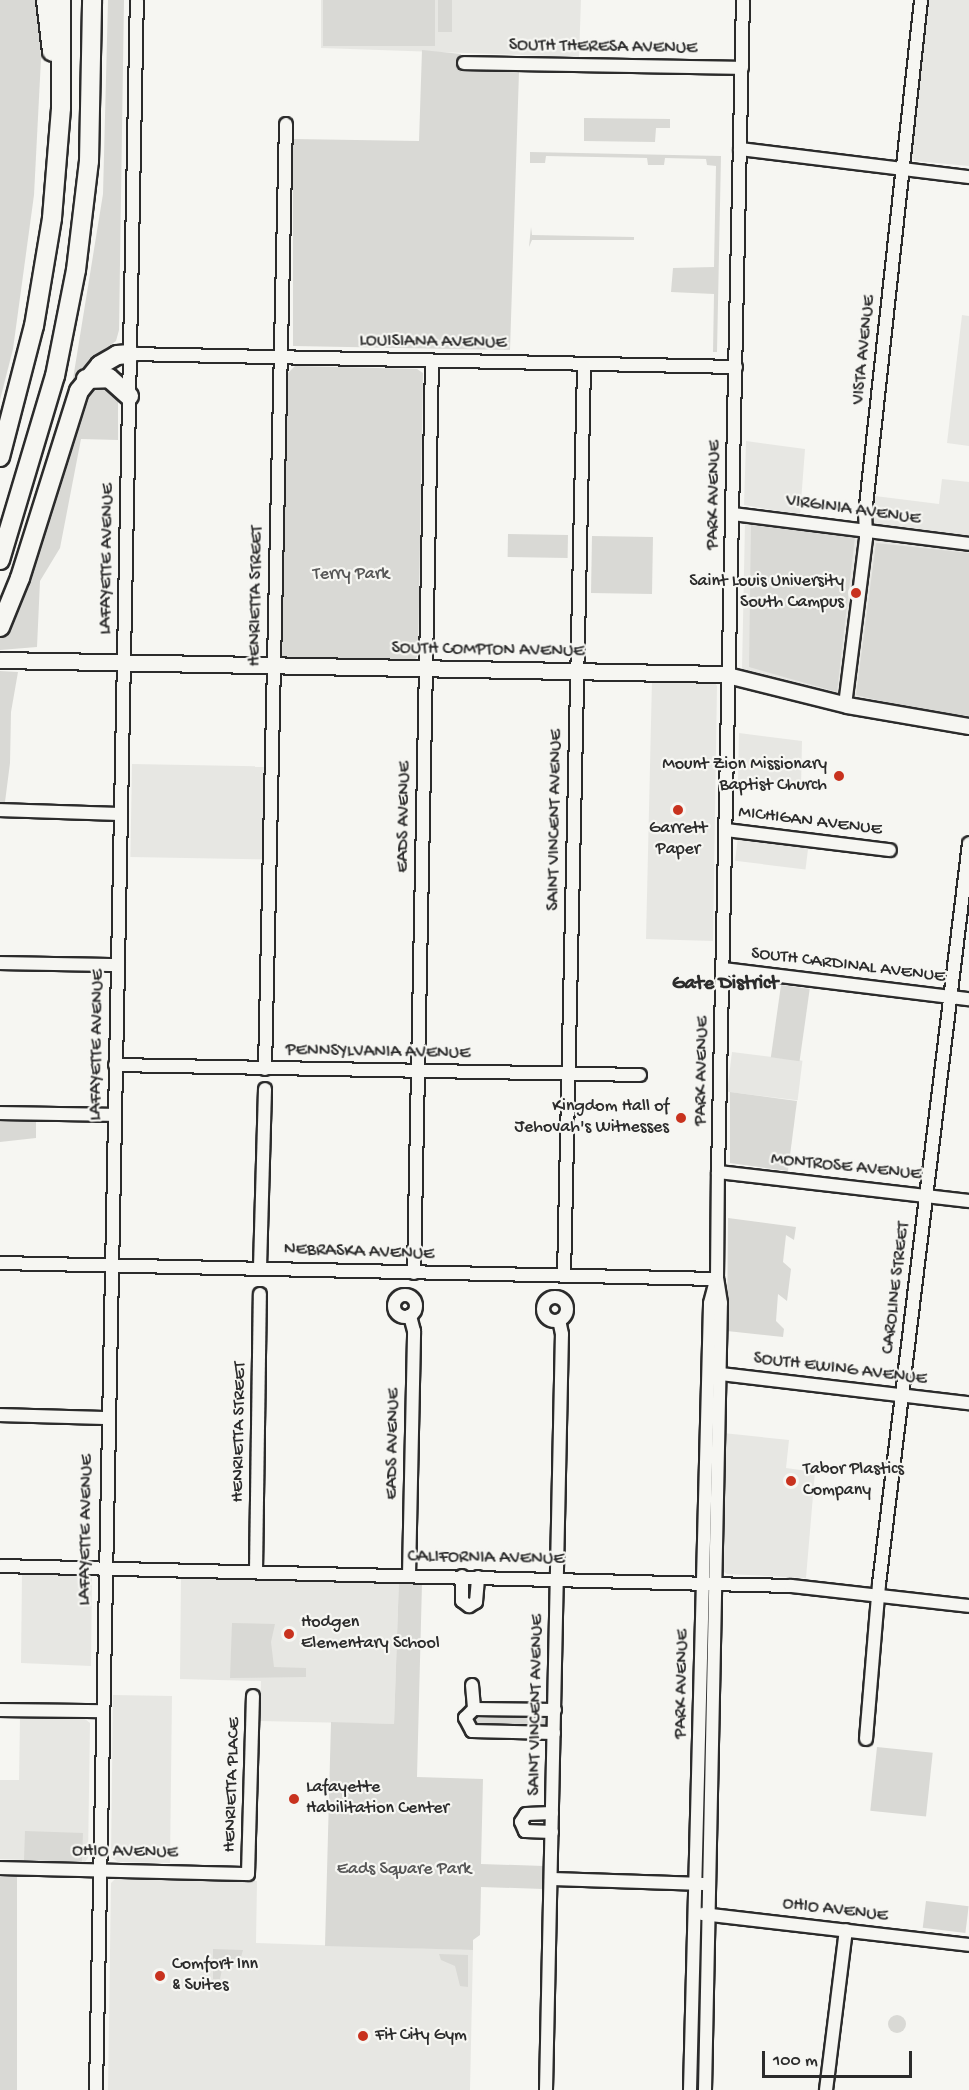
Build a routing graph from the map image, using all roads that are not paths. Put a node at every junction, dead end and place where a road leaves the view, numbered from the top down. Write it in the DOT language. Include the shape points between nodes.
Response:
graph roads {
  1 [pos="46,0"];
  2 [pos="61,0"];
  3 [pos="92,0"];
  4 [pos="138,0"];
  5 [pos="743,0"];
  6 [pos="921,0"];
  7 [pos="464,63"];
  8 [pos="742,68"];
  9 [pos="61,108"];
  10 [pos="286,124"];
  11 [pos="740,149"];
  12 [pos="903,169"];
  13 [pos="969,177"];
  14 [pos="130,354"];
  15 [pos="280,358"];
  16 [pos="432,361"];
  17 [pos="584,364"];
  18 [pos="736,367"];
  19 [pos="86,379"];
  20 [pos="129,396"];
  21 [pos="0,457"];
  22 [pos="733,514"];
  23 [pos="865,530"];
  24 [pos="969,544"];
  25 [pos="0,560"];
  26 [pos="0,627"];
  27 [pos="6,660"];
  28 [pos="124,662"];
  29 [pos="274,666"];
  30 [pos="425,669"];
  31 [pos="577,672"];
  32 [pos="729,675"];
  33 [pos="845,705"];
  34 [pos="969,726"];
  35 [pos="0,810"];
  36 [pos="121,814"];
  37 [pos="726,830"];
  38 [pos="969,843"];
  39 [pos="890,850"];
  40 [pos="0,963"];
  41 [pos="118,965"];
  42 [pos="723,969"];
  43 [pos="952,996"];
  44 [pos="969,999"];
  45 [pos="115,1065"];
  46 [pos="265,1069"];
  47 [pos="418,1071"];
  48 [pos="569,1074"];
  49 [pos="640,1075"];
  50 [pos="265,1089"];
  51 [pos="0,1113"];
  52 [pos="114,1115"];
  53 [pos="718,1172"];
  54 [pos="927,1195"];
  55 [pos="969,1201"];
  56 [pos="0,1263"];
  57 [pos="111,1266"];
  58 [pos="260,1268"];
  59 [pos="414,1273"];
  60 [pos="564,1276"];
  61 [pos="717,1279"];
  62 [pos="260,1294"];
  63 [pos="410,1316"];
  64 [pos="559,1320"];
  65 [pos="713,1373"];
  66 [pos="902,1396"];
  67 [pos="969,1403"];
  68 [pos="0,1415"];
  69 [pos="107,1418"];
  70 [pos="0,1566"];
  71 [pos="104,1568"];
  72 [pos="256,1571"];
  73 [pos="409,1575"];
  74 [pos="462,1576"];
  75 [pos="478,1577"];
  76 [pos="558,1578"];
  77 [pos="709,1583"];
  78 [pos="878,1595"];
  79 [pos="969,1606"];
  80 [pos="472,1685"];
  81 [pos="253,1696"];
  82 [pos="474,1709"];
  83 [pos="0,1710"];
  84 [pos="555,1710"];
  85 [pos="102,1711"];
  86 [pos="554,1733"];
  87 [pos="866,1738"];
  88 [pos="552,1813"];
  89 [pos="552,1832"];
  90 [pos="0,1868"];
  91 [pos="100,1870"];
  92 [pos="248,1874"];
  93 [pos="550,1879"];
  94 [pos="703,1884"];
  95 [pos="702,1914"];
  96 [pos="846,1930"];
  97 [pos="969,1945"];
  98 [pos="96,2090"];
  99 [pos="546,2090"];
  100 [pos="690,2090"];
  101 [pos="705,2090"];
  102 [pos="826,2090"];
  1 -- 9 [label="highway"];
  2 -- 9 [label="highway"];
  3 -- 25 [label="highway" via="89,161 76,270 55,376"];
  4 -- 14 [label="street, LAFAYETTE AVENUE"];
  5 -- 8 [label="street, PARK AVENUE"];
  6 -- 12 [label="street, VISTA AVENUE"];
  7 -- 8 [label="street, SOUTH THERESA AVENUE"];
  8 -- 11 [label="street, PARK AVENUE"];
  9 -- 21 [label="highway" via="45,272 22,380"];
  10 -- 15 [label="street, HENRIETTA STREET"];
  11 -- 12 [label="street"];
  11 -- 18 [label="street, PARK AVENUE"];
  12 -- 13 [label="street"];
  12 -- 23 [label="street, VISTA AVENUE"];
  14 -- 15 [label="street, LOUISIANA AVENUE"];
  14 -- 19 [label="highway" via="107,360"];
  14 -- 20 [label="street, LAFAYETTE AVENUE"];
  15 -- 16 [label="street, LOUISIANA AVENUE"];
  15 -- 29 [label="street, HENRIETTA STREET"];
  16 -- 17 [label="street, LOUISIANA AVENUE"];
  16 -- 30 [label="street, EADS AVENUE"];
  17 -- 18 [label="street, LOUISIANA AVENUE"];
  17 -- 31 [label="street, SAINT VINCENT AVENUE"];
  18 -- 22 [label="street, PARK AVENUE"];
  19 -- 20 [label="highway" via="109,378"];
  19 -- 26 [label="highway" via="73,406 20,578"];
  20 -- 28 [label="street, LAFAYETTE AVENUE"];
  22 -- 23 [label="street, VIRGINIA AVENUE"];
  22 -- 32 [label="street, PARK AVENUE"];
  23 -- 24 [label="street, VIRGINIA AVENUE"];
  23 -- 33 [label="street, VISTA AVENUE"];
  27 -- 28 [label="main road, SOUTH COMPTON AVENUE"];
  28 -- 29 [label="main road, SOUTH COMPTON AVENUE"];
  28 -- 36 [label="street, LAFAYETTE AVENUE"];
  29 -- 30 [label="main road, SOUTH COMPTON AVENUE"];
  29 -- 46 [label="street, HENRIETTA STREET"];
  30 -- 31 [label="main road, SOUTH COMPTON AVENUE"];
  30 -- 47 [label="street, EADS AVENUE"];
  31 -- 32 [label="main road, SOUTH COMPTON AVENUE"];
  31 -- 48 [label="street, SAINT VINCENT AVENUE"];
  32 -- 33 [label="main road, SOUTH COMPTON AVENUE"];
  32 -- 37 [label="street, PARK AVENUE"];
  33 -- 34 [label="main road, SOUTH COMPTON AVENUE"];
  35 -- 36 [label="street"];
  36 -- 41 [label="street, LAFAYETTE AVENUE"];
  37 -- 39 [label="street, MICHIGAN AVENUE"];
  37 -- 42 [label="street, PARK AVENUE"];
  38 -- 43 [label="street, CAROLINE STREET"];
  40 -- 41 [label="street"];
  41 -- 45 [label="street, LAFAYETTE AVENUE"];
  42 -- 43 [label="street, SOUTH CARDINAL AVENUE"];
  42 -- 53 [label="street, PARK AVENUE"];
  43 -- 44 [label="street, SOUTH CARDINAL AVENUE"];
  43 -- 54 [label="street, CAROLINE STREET"];
  45 -- 46 [label="street, PENNSYLVANIA AVENUE"];
  45 -- 52 [label="street, LAFAYETTE AVENUE"];
  46 -- 47 [label="street, PENNSYLVANIA AVENUE"];
  47 -- 48 [label="street, PENNSYLVANIA AVENUE"];
  47 -- 59 [label="street, EADS AVENUE"];
  48 -- 49 [label="street, PENNSYLVANIA AVENUE"];
  48 -- 60 [label="street, SAINT VINCENT AVENUE"];
  50 -- 58 [label="street"];
  51 -- 52 [label="street"];
  52 -- 57 [label="street, LAFAYETTE AVENUE"];
  53 -- 54 [label="street, MONTROSE AVENUE"];
  53 -- 61 [label="street, PARK AVENUE"];
  54 -- 55 [label="street, MONTROSE AVENUE"];
  54 -- 66 [label="street, CAROLINE STREET"];
  56 -- 57 [label="street, NEBRASKA AVENUE"];
  57 -- 58 [label="street, NEBRASKA AVENUE"];
  57 -- 69 [label="street, LAFAYETTE AVENUE"];
  58 -- 59 [label="street, NEBRASKA AVENUE"];
  59 -- 60 [label="street, NEBRASKA AVENUE"];
  60 -- 61 [label="street, NEBRASKA AVENUE"];
  61 -- 65 [label="street, PARK AVENUE" via="721,1303"];
  62 -- 72 [label="street, HENRIETTA STREET"];
  63 -- 73 [label="street, EADS AVENUE" via="414,1331"];
  64 -- 76 [label="street, SAINT VINCENT AVENUE"];
  65 -- 66 [label="street, SOUTH EWING AVENUE"];
  65 -- 77 [label="street, PARK AVENUE"];
  66 -- 67 [label="street, SOUTH EWING AVENUE"];
  66 -- 78 [label="street, CAROLINE STREET"];
  68 -- 69 [label="street"];
  69 -- 71 [label="street, LAFAYETTE AVENUE"];
  70 -- 71 [label="street, CALIFORNIA AVENUE"];
  71 -- 72 [label="street, CALIFORNIA AVENUE"];
  71 -- 85 [label="street, LAFAYETTE AVENUE"];
  72 -- 73 [label="street, CALIFORNIA AVENUE"];
  73 -- 74 [label="street, CALIFORNIA AVENUE"];
  74 -- 75 [label="street, CALIFORNIA AVENUE"];
  74 -- 75 [label="street" via="462,1601 469,1606 476,1602"];
  75 -- 76 [label="street, CALIFORNIA AVENUE"];
  76 -- 77 [label="street, CALIFORNIA AVENUE"];
  76 -- 84 [label="street, SAINT VINCENT AVENUE"];
  77 -- 78 [label="street, CALIFORNIA AVENUE"];
  77 -- 94 [label="street, PARK AVENUE"];
  78 -- 79 [label="street, CALIFORNIA AVENUE"];
  78 -- 87 [label="street, CAROLINE STREET"];
  80 -- 82 [label="street"];
  81 -- 92 [label="street, HENRIETTA PLACE"];
  82 -- 84 [label="street"];
  82 -- 86 [label="street" via="465,1718 472,1731"];
  83 -- 85 [label="street"];
  84 -- 86 [label="street, SAINT VINCENT AVENUE"];
  85 -- 91 [label="street, LAFAYETTE AVENUE"];
  86 -- 88 [label="street, SAINT VINCENT AVENUE"];
  88 -- 89 [label="street, SAINT VINCENT AVENUE"];
  88 -- 89 [label="street" via="526,1814 521,1822 525,1831"];
  89 -- 93 [label="street, SAINT VINCENT AVENUE"];
  90 -- 91 [label="street, OHIO AVENUE"];
  91 -- 92 [label="street, OHIO AVENUE"];
  91 -- 98 [label="street, LAFAYETTE AVENUE"];
  93 -- 94 [label="street"];
  93 -- 99 [label="street, SAINT VINCENT AVENUE"];
  94 -- 95 [label="street, PARK AVENUE"];
  95 -- 96 [label="street, OHIO AVENUE"];
  95 -- 100 [label="street, PARK AVENUE"];
  95 -- 101 [label="street, PARK AVENUE"];
  96 -- 97 [label="street, OHIO AVENUE"];
  96 -- 102 [label="street"];
}
